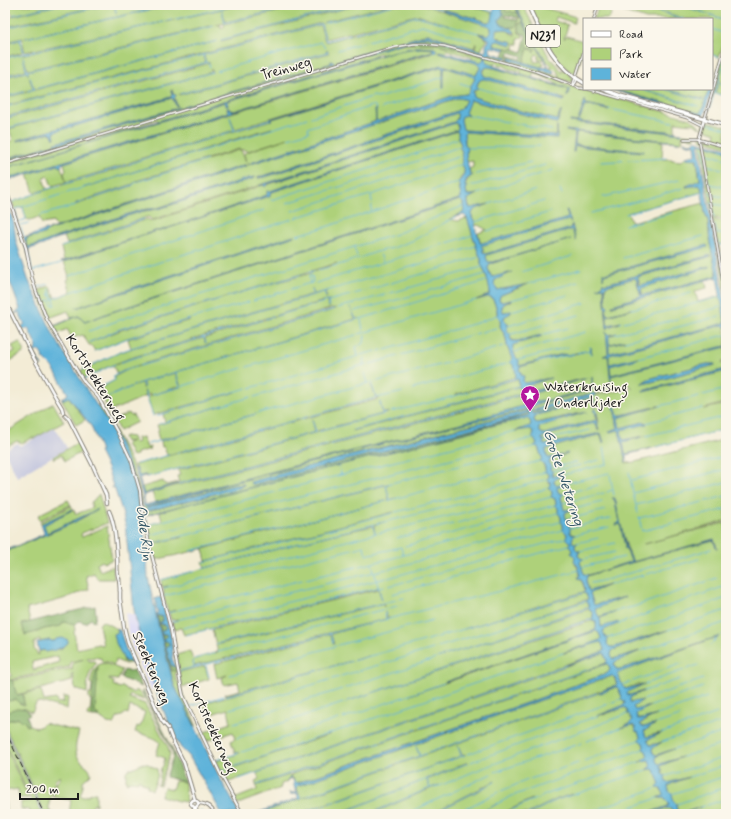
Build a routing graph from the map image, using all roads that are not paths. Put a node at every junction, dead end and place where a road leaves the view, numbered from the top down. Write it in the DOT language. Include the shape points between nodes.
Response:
graph roads {
  1 [pos="528,5"];
  2 [pos="598,5"];
  3 [pos="594,18"];
  4 [pos="726,44"];
  5 [pos="583,54"];
  6 [pos="576,78"];
  7 [pos="583,82"];
  8 [pos="573,86"];
  9 [pos="583,88"];
  10 [pos="713,88"];
  11 [pos="591,90"];
  12 [pos="603,90"];
  13 [pos="712,90"];
  14 [pos="608,91"];
  15 [pos="704,118"];
  16 [pos="702,125"];
  17 [pos="726,125"];
  18 [pos="684,139"];
  19 [pos="699,142"];
  20 [pos="726,146"];
  21 [pos="5,164"];
  22 [pos="5,188"];
  23 [pos="726,299"];
  24 [pos="5,303"];
  25 [pos="105,492"];
  26 [pos="113,525"];
  27 [pos="194,800"];
  28 [pos="198,803"];
  29 [pos="195,807"];
  30 [pos="196,814"];
  31 [pos="215,814"];
  32 [pos="242,814"];
  1 -- 6 [label="main road, N231" via="554,57"];
  2 -- 3 [label="street"];
  4 -- 10 [label="street"];
  5 -- 6 [label="street"];
  6 -- 7 [label="main road, N231"];
  6 -- 8 [label="street"];
  8 -- 9 [label="street, Treinweg"];
  8 -- 21 [label="street, Treinweg" via="544,74 449,47 414,44 396,47"];
  11 -- 16 [label="street, Treinweg" via="688,118"];
  12 -- 14 [label="main road"];
  13 -- 15 [label="street"];
  14 -- 15 [label="main road"];
  15 -- 16 [label="street"];
  15 -- 17 [label="main road"];
  16 -- 19 [label="street"];
  18 -- 19 [label="street"];
  19 -- 20 [label="street"];
  19 -- 23 [label="street"];
  22 -- 32 [label="street, Kortsteekterweg" via="26,248 32,278 45,315 85,384 98,397 133,467 171,630 183,695"];
  24 -- 25 [label="main road" via="94,466"];
  26 -- 27 [label="main road, Steekterweg" via="120,576 120,601 128,643 184,763"];
  27 -- 28 [label="main road"];
  27 -- 29 [label="main road" via="191,804"];
  28 -- 29 [label="main road"];
  28 -- 31 [label="street" via="207,805"];
  29 -- 30 [label="main road"];
}
